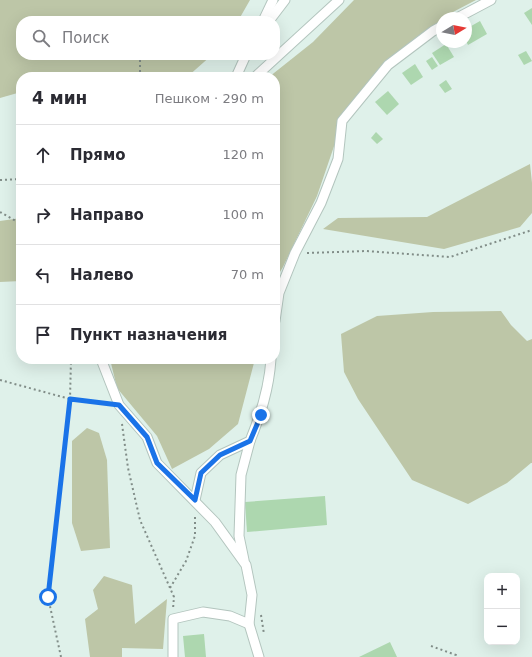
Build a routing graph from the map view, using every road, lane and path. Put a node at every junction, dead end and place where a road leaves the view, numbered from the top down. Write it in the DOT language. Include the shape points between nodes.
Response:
graph roads {
  1 [pos="273,0"];
  2 [pos="285,0"];
  3 [pos="339,0"];
  4 [pos="491,0"];
  5 [pos="468,12"];
  6 [pos="265,16"];
  7 [pos="273,16"];
  8 [pos="436,29"];
  9 [pos="280,54"];
  10 [pos="140,60"];
  11 [pos="244,60"];
  12 [pos="274,60"];
  13 [pos="140,72"];
  14 [pos="238,72"];
  15 [pos="260,72"];
  16 [pos="16,179"];
  17 [pos="0,180"];
  18 [pos="0,212"];
  19 [pos="16,221"];
  20 [pos="532,230"];
  21 [pos="295,253"];
  22 [pos="280,290"];
  23 [pos="71,364"];
  24 [pos="103,364"];
  25 [pos="271,364"];
  26 [pos="0,380"];
  27 [pos="70,399"];
  28 [pos="119,405"];
  29 [pos="250,441"];
  30 [pos="195,500"];
  31 [pos="246,565"];
  32 [pos="170,588"];
  33 [pos="260,611"];
  34 [pos="173,619"];
  35 [pos="249,624"];
  36 [pos="264,638"];
  37 [pos="431,646"];
  38 [pos="61,657"];
  39 [pos="173,657"];
  40 [pos="259,657"];
  41 [pos="456,657"];
  1 -- 6 [label="street"];
  2 -- 7 [label="street"];
  3 -- 9 [label="street"];
  4 -- 5 [label="street"];
  8 -- 21 [label="street" via="388,65 342,121 338,159 321,202"];
  10 -- 13 [label="path"];
  11 -- 14 [label="street"];
  12 -- 15 [label="street"];
  16 -- 17 [label="path"];
  18 -- 19 [label="path"];
  20 -- 21 [label="path" via="450,257 366,251"];
  21 -- 22 [label="street"];
  23 -- 27 [label="path"];
  24 -- 28 [label="street"];
  25 -- 29 [label="street" via="261,415"];
  26 -- 27 [label="path"];
  27 -- 28 [label="path"];
  27 -- 38 [label="path" via="48,597"];
  28 -- 30 [label="street" via="147,437 157,463"];
  28 -- 32 [label="path" via="128,468 140,520"];
  29 -- 30 [label="street" via="220,455 201,473"];
  29 -- 31 [label="street" via="241,475 239,536"];
  30 -- 31 [label="street" via="215,522"];
  30 -- 32 [label="path" via="195,536 186,561"];
  31 -- 35 [label="street" via="252,595"];
  32 -- 34 [label="path" via="174,597"];
  33 -- 36 [label="path"];
  34 -- 35 [label="street" via="203,612 230,616"];
  34 -- 39 [label="street"];
  35 -- 40 [label="street"];
  37 -- 41 [label="path"];
}
